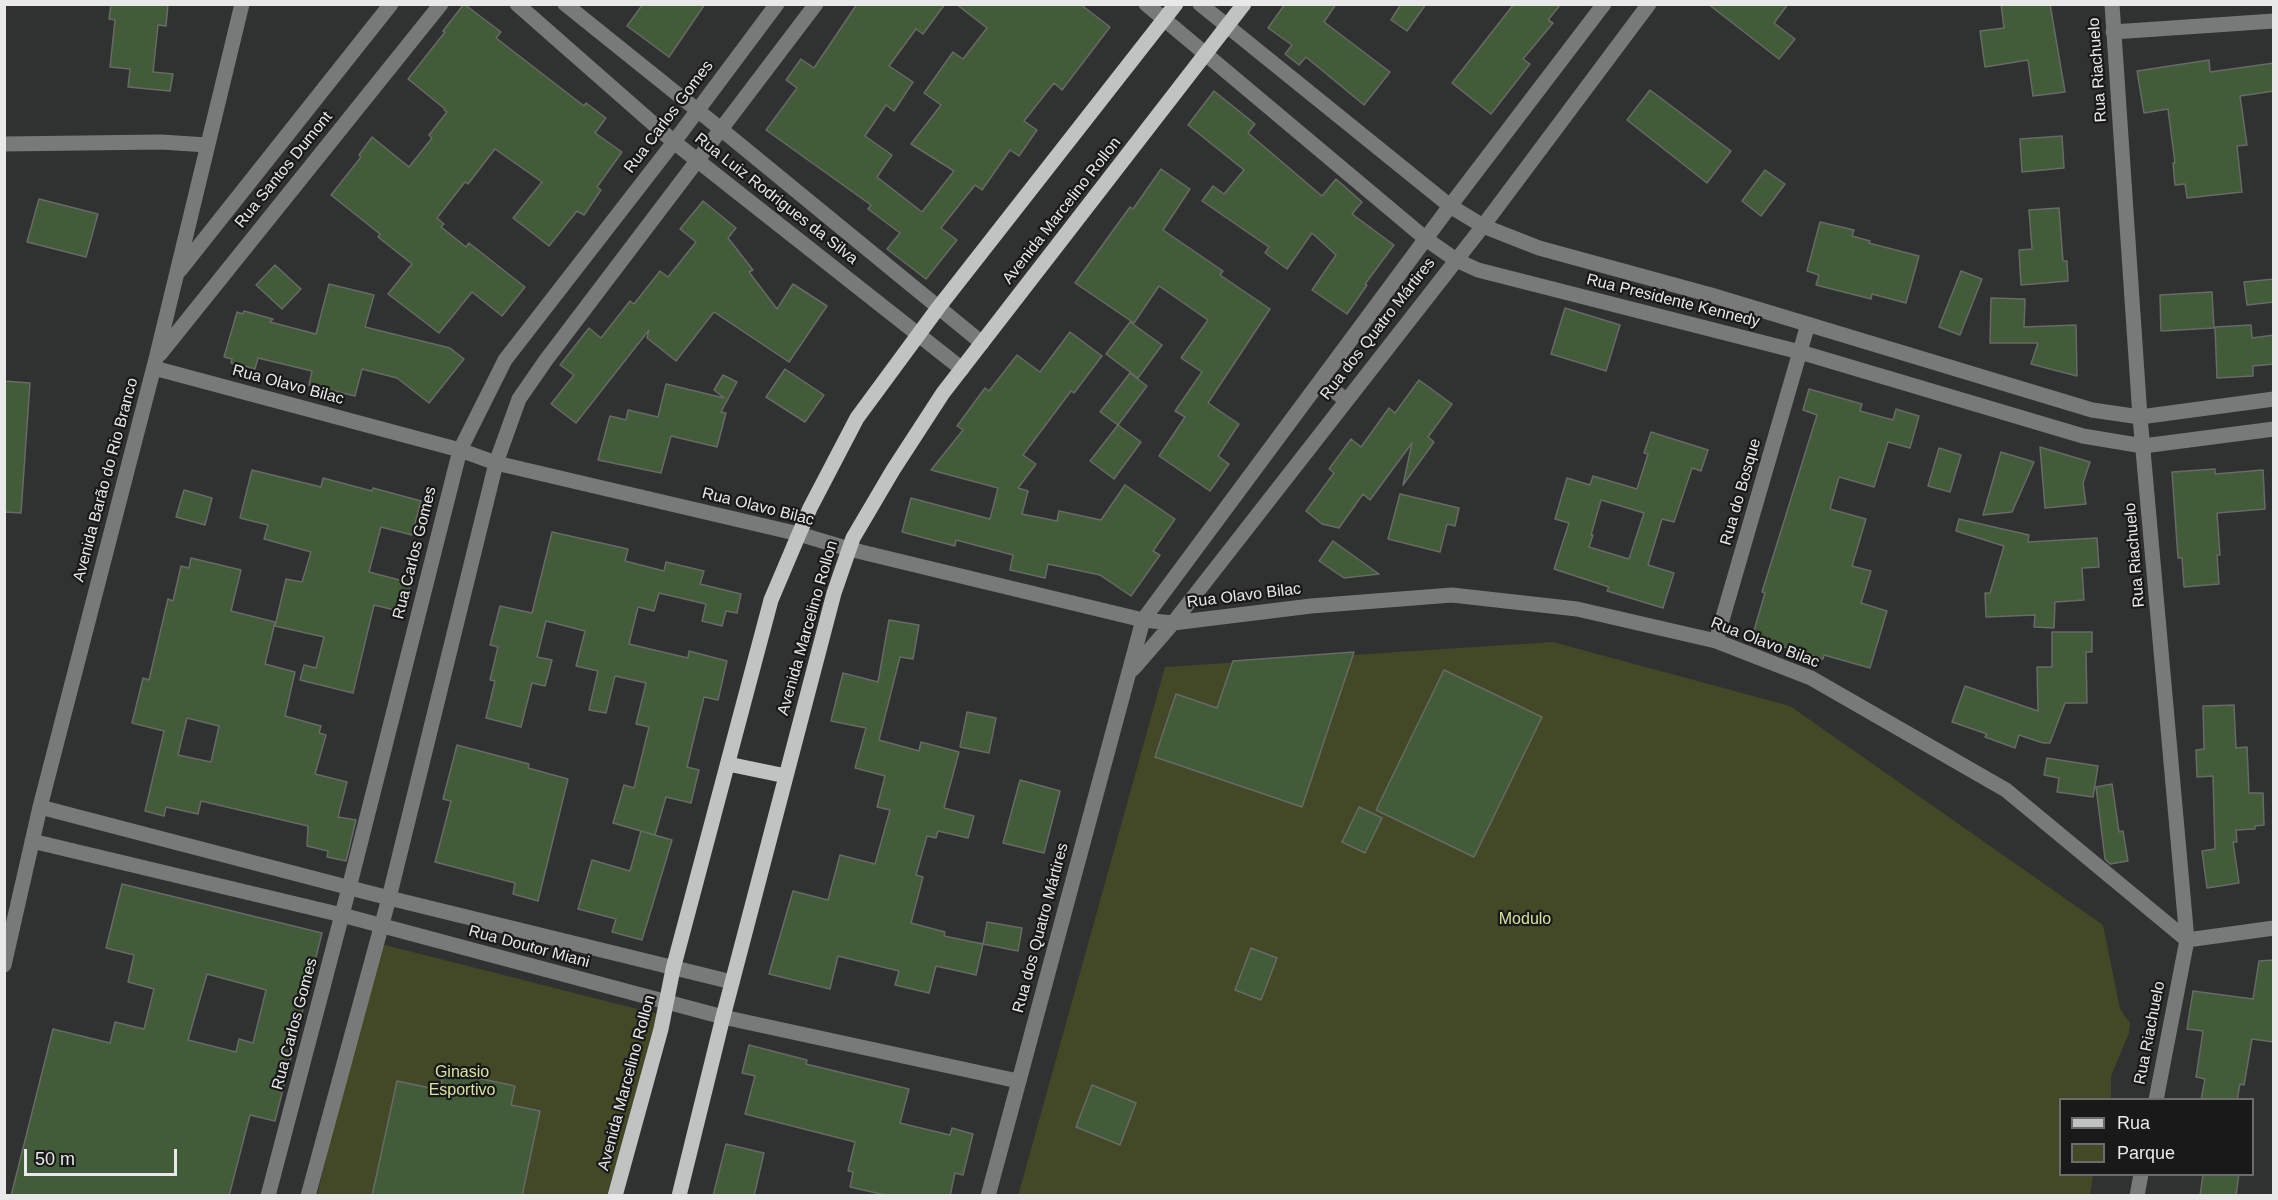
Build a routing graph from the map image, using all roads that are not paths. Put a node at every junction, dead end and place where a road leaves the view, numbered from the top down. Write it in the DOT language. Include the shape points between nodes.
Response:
graph roads {
  1 [pos="242,4"];
  2 [pos="391,4"];
  3 [pos="441,4"];
  4 [pos="517,4"];
  5 [pos="565,4"];
  6 [pos="777,4"];
  7 [pos="816,4"];
  8 [pos="1146,4"];
  9 [pos="1176,4"];
  10 [pos="1200,4"];
  11 [pos="1244,4"];
  12 [pos="1604,4"];
  13 [pos="1648,4"];
  14 [pos="2112,4"];
  15 [pos="1165,20"];
  16 [pos="2274,21"];
  17 [pos="1228,27"];
  18 [pos="2113,32"];
  19 [pos="1207,54"];
  20 [pos="697,110"];
  21 [pos="722,130"];
  22 [pos="674,142"];
  23 [pos="4,144"];
  24 [pos="207,145"];
  25 [pos="699,160"];
  26 [pos="1450,206"];
  27 [pos="1483,226"];
  28 [pos="1426,239"];
  29 [pos="1456,260"];
  30 [pos="177,274"];
  31 [pos="938,308"];
  32 [pos="1808,324"];
  33 [pos="918,335"];
  34 [pos="982,344"];
  35 [pos="1800,352"];
  36 [pos="155,363"];
  37 [pos="962,369"];
  38 [pos="1320,381"];
  39 [pos="1346,399"];
  40 [pos="2274,399"];
  41 [pos="2140,417"];
  42 [pos="2274,429"];
  43 [pos="2143,446"];
  44 [pos="460,450"];
  45 [pos="496,463"];
  46 [pos="799,534"];
  47 [pos="849,549"];
  48 [pos="1143,620"];
  49 [pos="1173,623"];
  50 [pos="1716,641"];
  51 [pos="1131,671"];
  52 [pos="728,764"];
  53 [pos="786,776"];
  54 [pos="40,807"];
  55 [pos="32,841"];
  56 [pos="349,888"];
  57 [pos="389,898"];
  58 [pos="342,915"];
  59 [pos="381,925"];
  60 [pos="2274,927"];
  61 [pos="2187,940"];
  62 [pos="4,965"];
  63 [pos="674,969"];
  64 [pos="732,982"];
  65 [pos="668,1004"];
  66 [pos="723,1017"];
  67 [pos="1018,1082"];
  68 [pos="2156,1098"];
  69 [pos="2141,1176"];
  70 [pos="268,1196"];
  71 [pos="308,1196"];
  72 [pos="615,1196"];
  73 [pos="679,1196"];
  74 [pos="988,1196"];
  75 [pos="2137,1196"];
  1 -- 24 [label="street, Avenida Barão do Rio Branco"];
  2 -- 30 [label="street, Rua Santos Dumont"];
  3 -- 36 [label="street, Rua Santos Dumont"];
  4 -- 22 [label="street, Rua Luiz Rodrigues da Silva"];
  5 -- 20 [label="street, Rua Luiz Rodrigues da Silva"];
  6 -- 20 [label="street, Rua Carlos Gomes"];
  7 -- 21 [label="street"];
  8 -- 15 [label="street, Rua Presidente Kennedy"];
  9 -- 15 [label="main road, Avenida Marcelino Rollon"];
  10 -- 17 [label="street, Rua Presidente Kennedy"];
  11 -- 17 [label="main road, Avenida Marcelino Rollon"];
  12 -- 26 [label="street, Rua dos Quatro Mártires"];
  13 -- 27 [label="street, Rua dos Quatro Mártires"];
  14 -- 18 [label="street, Rua Riachuelo"];
  15 -- 19 [label="street, Rua Presidente Kennedy"];
  15 -- 31 [label="main road, Avenida Marcelino Rollon"];
  16 -- 18 [label="street"];
  17 -- 19 [label="main road, Avenida Marcelino Rollon"];
  17 -- 26 [label="street, Rua Presidente Kennedy"];
  18 -- 41 [label="street, Rua Riachuelo"];
  19 -- 28 [label="street, Rua Presidente Kennedy"];
  19 -- 34 [label="main road, Avenida Marcelino Rollon"];
  20 -- 21 [label="street, Rua Luiz Rodrigues da Silva"];
  20 -- 22 [label="street, Rua Carlos Gomes"];
  21 -- 25 [label="street"];
  21 -- 31 [label="street, Rua Luiz Rodrigues da Silva"];
  22 -- 25 [label="street, Rua Luiz Rodrigues da Silva"];
  22 -- 44 [label="street, Rua Carlos Gomes" via="505,360"];
  23 -- 24 [label="street"];
  24 -- 30 [label="street, Avenida Barão do Rio Branco"];
  25 -- 33 [label="street, Rua Luiz Rodrigues da Silva"];
  25 -- 45 [label="street" via="519,399"];
  26 -- 27 [label="street, Rua Presidente Kennedy"];
  26 -- 28 [label="street, Rua dos Quatro Mártires"];
  27 -- 29 [label="street, Rua dos Quatro Mártires"];
  27 -- 32 [label="street, Rua Presidente Kennedy" via="1539,248"];
  28 -- 29 [label="street, Rua Presidente Kennedy"];
  28 -- 38 [label="street, Rua dos Quatro Mártires"];
  29 -- 35 [label="street, Rua Presidente Kennedy" via="1478,270"];
  29 -- 39 [label="street, Rua dos Quatro Mártires"];
  30 -- 36 [label="street, Avenida Barão do Rio Branco"];
  31 -- 33 [label="main road, Avenida Marcelino Rollon"];
  31 -- 34 [label="street, Rua Luiz Rodrigues da Silva"];
  32 -- 35 [label="street, Rua do Bosque"];
  32 -- 41 [label="street, Rua Presidente Kennedy" via="2092,410"];
  33 -- 37 [label="street, Rua Luiz Rodrigues da Silva"];
  33 -- 46 [label="main road, Avenida Marcelino Rollon" via="857,418"];
  34 -- 37 [label="main road, Avenida Marcelino Rollon"];
  35 -- 43 [label="street, Rua Presidente Kennedy" via="2083,436"];
  35 -- 50 [label="street, Rua do Bosque"];
  36 -- 44 [label="street, Rua Olavo Bilac"];
  36 -- 54 [label="street, Avenida Barão do Rio Branco"];
  37 -- 47 [label="main road, Avenida Marcelino Rollon" via="893,470"];
  38 -- 39 [label="street"];
  38 -- 48 [label="street, Rua dos Quatro Mártires"];
  39 -- 49 [label="street, Rua dos Quatro Mártires"];
  40 -- 41 [label="street, Rua Presidente Kennedy"];
  41 -- 43 [label="street, Rua Riachuelo"];
  42 -- 43 [label="street, Rua Presidente Kennedy"];
  43 -- 61 [label="street, Rua Riachuelo"];
  44 -- 45 [label="street, Rua Olavo Bilac"];
  44 -- 56 [label="street, Rua Carlos Gomes"];
  45 -- 46 [label="street, Rua Olavo Bilac"];
  45 -- 57 [label="street"];
  46 -- 47 [label="street, Rua Olavo Bilac"];
  46 -- 52 [label="main road, Avenida Marcelino Rollon" via="771,600"];
  47 -- 48 [label="street, Rua Olavo Bilac"];
  47 -- 53 [label="main road, Avenida Marcelino Rollon"];
  48 -- 49 [label="street, Rua Olavo Bilac"];
  48 -- 51 [label="street, Rua dos Quatro Mártires"];
  49 -- 50 [label="street, Rua Olavo Bilac" via="1311,606 1452,595 1577,609"];
  49 -- 51 [label="street, Rua dos Quatro Mártires"];
  50 -- 61 [label="street, Rua Olavo Bilac" via="1811,678 2006,790"];
  51 -- 67 [label="street, Rua dos Quatro Mártires"];
  52 -- 53 [label="main road"];
  52 -- 63 [label="main road, Avenida Marcelino Rollon"];
  53 -- 64 [label="main road, Avenida Marcelino Rollon"];
  54 -- 55 [label="street, Avenida Barão do Rio Branco"];
  54 -- 56 [label="street, Rua Doutor Miani"];
  55 -- 58 [label="street, Rua Doutor Miani"];
  55 -- 62 [label="street, Avenida Barão do Rio Branco"];
  56 -- 57 [label="street, Rua Doutor Miani"];
  56 -- 58 [label="street, Rua Carlos Gomes"];
  57 -- 59 [label="street"];
  57 -- 63 [label="street, Rua Doutor Miani"];
  58 -- 59 [label="street, Rua Doutor Miani"];
  58 -- 70 [label="street, Rua Carlos Gomes"];
  59 -- 65 [label="street, Rua Doutor Miani"];
  59 -- 71 [label="street"];
  60 -- 61 [label="street"];
  61 -- 68 [label="street, Rua Riachuelo"];
  63 -- 64 [label="street, Rua Doutor Miani"];
  63 -- 65 [label="main road, Avenida Marcelino Rollon"];
  64 -- 66 [label="main road, Avenida Marcelino Rollon"];
  65 -- 66 [label="street, Rua Doutor Miani"];
  65 -- 72 [label="main road, Avenida Marcelino Rollon"];
  66 -- 67 [label="street, Rua Doutor Miani"];
  66 -- 73 [label="main road, Avenida Marcelino Rollon"];
  67 -- 74 [label="street, Rua dos Quatro Mártires"];
  69 -- 75 [label="street"];
}
